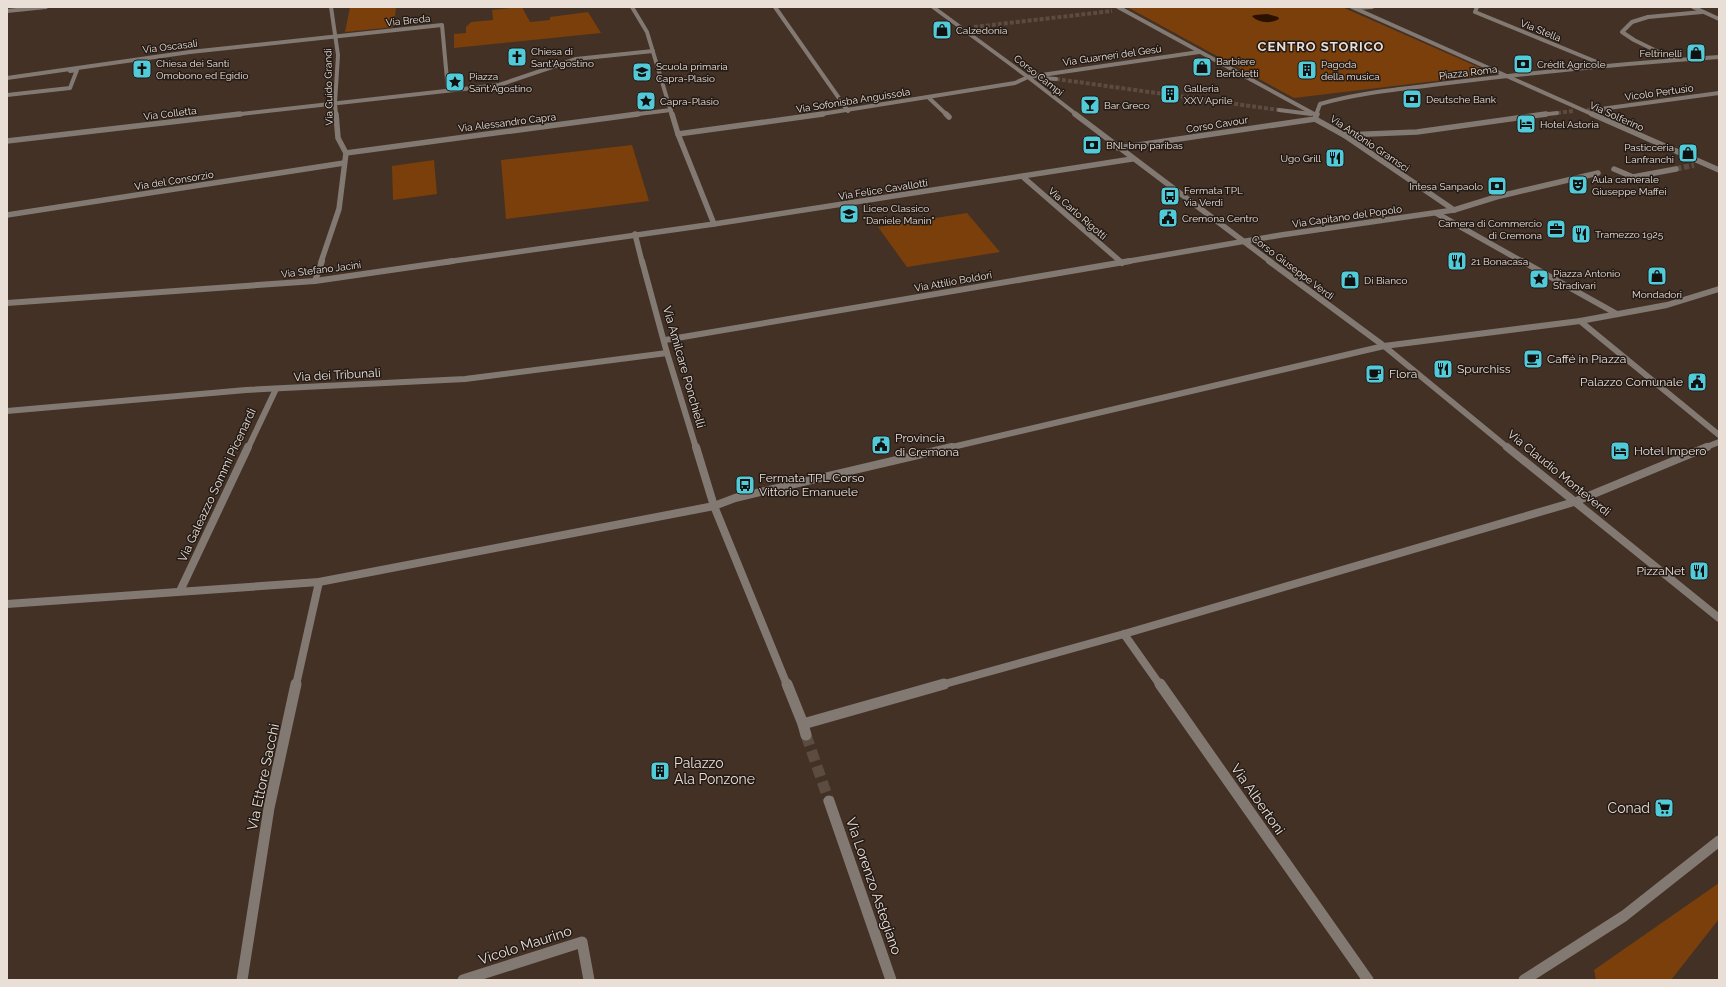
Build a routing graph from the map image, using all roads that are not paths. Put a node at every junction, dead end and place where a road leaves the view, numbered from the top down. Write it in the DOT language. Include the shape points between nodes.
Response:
graph roads {
  1 [pos="46,7"];
  2 [pos="331,7"];
  3 [pos="632,7"];
  4 [pos="776,7"];
  5 [pos="933,7"];
  6 [pos="1372,7"];
  7 [pos="1477,7"];
  8 [pos="1692,7"];
  9 [pos="1120,8"];
  10 [pos="1354,8"];
  11 [pos="7,11"];
  12 [pos="1112,11"];
  13 [pos="1702,12"];
  14 [pos="1719,19"];
  15 [pos="968,28"];
  16 [pos="962,29"];
  17 [pos="336,36"];
  18 [pos="653,51"];
  19 [pos="1199,52"];
  20 [pos="1719,57"];
  21 [pos="1675,59"];
  22 [pos="1604,65"];
  23 [pos="1028,76"];
  24 [pos="1508,76"];
  25 [pos="7,78"];
  26 [pos="1056,79"];
  27 [pos="448,90"];
  28 [pos="1719,93"];
  29 [pos="7,95"];
  30 [pos="929,98"];
  31 [pos="335,102"];
  32 [pos="1601,108"];
  33 [pos="671,110"];
  34 [pos="1279,110"];
  35 [pos="1573,111"];
  36 [pos="1583,111"];
  37 [pos="848,112"];
  38 [pos="1557,113"];
  39 [pos="949,117"];
  40 [pos="1316,117"];
  41 [pos="678,134"];
  42 [pos="1344,135"];
  43 [pos="7,141"];
  44 [pos="1118,148"];
  45 [pos="346,152"];
  46 [pos="1132,159"];
  47 [pos="344,163"];
  48 [pos="1702,163"];
  49 [pos="1694,165"];
  50 [pos="1614,169"];
  51 [pos="1676,169"];
  52 [pos="1719,170"];
  53 [pos="1598,173"];
  54 [pos="1023,176"];
  55 [pos="1454,210"];
  56 [pos="1436,213"];
  57 [pos="7,215"];
  58 [pos="714,224"];
  59 [pos="635,234"];
  60 [pos="1244,242"];
  61 [pos="1122,263"];
  62 [pos="315,282"];
  63 [pos="1719,289"];
  64 [pos="7,303"];
  65 [pos="1617,314"];
  66 [pos="1580,321"];
  67 [pos="665,340"];
  68 [pos="1384,346"];
  69 [pos="667,353"];
  70 [pos="276,389"];
  71 [pos="7,411"];
  72 [pos="1719,436"];
  73 [pos="1719,442"];
  74 [pos="1574,502"];
  75 [pos="714,506"];
  76 [pos="319,582"];
  77 [pos="180,591"];
  78 [pos="7,604"];
  79 [pos="1719,618"];
  80 [pos="1124,634"];
  81 [pos="803,724"];
  82 [pos="806,735"];
  83 [pos="829,801"];
  84 [pos="1719,841"];
  85 [pos="242,980"];
  86 [pos="463,980"];
  87 [pos="589,980"];
  88 [pos="891,980"];
  89 [pos="1368,980"];
  90 [pos="1524,980"];
  1 -- 11 [label="street"];
  2 -- 17 [label="street, Via Guido Grandi"];
  3 -- 18 [label="street" via="647,32"];
  4 -- 37 [label="street"];
  5 -- 16 [label="street, Corso Campi"];
  6 -- 10 [label="street"];
  7 -- 22 [label="street, Via Stella" via="1475,12"];
  8 -- 13 [label="street"];
  9 -- 12 [label="street"];
  9 -- 19 [label="street"];
  10 -- 24 [label="street, Piazza Roma"];
  13 -- 14 [label="street"];
  13 -- 21 [label="street" via="1648,17 1632,22 1622,32"];
  15 -- 16 [label="street"];
  16 -- 23 [label="street, Corso Campi"];
  17 -- 25 [label="street, Via Oscasali" via="182,53"];
  17 -- 27 [label="street, Via Breda" via="442,25"];
  17 -- 31 [label="street, Via Guido Grandi" via="338,55"];
  18 -- 27 [label="street" via="576,59 499,85"];
  18 -- 33 [label="street"];
  19 -- 23 [label="street, Via Guarneri del Gesù"];
  19 -- 40 [label="street"];
  20 -- 21 [label="street"];
  21 -- 22 [label="street"];
  22 -- 24 [label="street"];
  23 -- 26 [label="street"];
  23 -- 30 [label="street, Via Sofonisba Anguissola" via="1015,83"];
  23 -- 44 [label="street, Corso Campi"];
  24 -- 36 [label="street, Via Solferino"];
  24 -- 40 [label="street, Piazza Roma" via="1337,99 1320,104"];
  25 -- 29 [label="street" via="77,70 70,88"];
  27 -- 31 [label="street"];
  28 -- 32 [label="street, Vicolo Pertusio"];
  30 -- 37 [label="street, Via Sofonisba Anguissola"];
  30 -- 39 [label="street"];
  31 -- 43 [label="street, Via Colletta"];
  31 -- 45 [label="street, Via Guido Grandi" via="338,138"];
  33 -- 41 [label="street"];
  33 -- 45 [label="street, Via Alessandro Capra"];
  34 -- 40 [label="street"];
  35 -- 36 [label="street"];
  36 -- 48 [label="street, Via Solferino"];
  37 -- 41 [label="street, Via Sofonisba Anguissola"];
  38 -- 42 [label="street" via="1418,132"];
  40 -- 42 [label="street, Via Antonio Gramsci"];
  40 -- 44 [label="street, Corso Cavour"];
  41 -- 58 [label="street"];
  42 -- 55 [label="street, Via Antonio Gramsci"];
  44 -- 46 [label="street, Corso Campi"];
  45 -- 47 [label="street"];
  46 -- 54 [label="street, Via Felice Cavallotti"];
  46 -- 60 [label="street, Corso Giuseppe Verdi"];
  47 -- 57 [label="street, Via del Consorzio"];
  47 -- 62 [label="street" via="339,209"];
  48 -- 49 [label="street"];
  48 -- 52 [label="street, Via Solferino"];
  50 -- 51 [label="street" via="1633,176"];
  53 -- 55 [label="street, Via Capitano del Popolo" via="1496,197"];
  54 -- 58 [label="street, Via Felice Cavallotti"];
  54 -- 61 [label="street, Via Carlo Rigotti"];
  55 -- 56 [label="street, Via Capitano del Popolo"];
  56 -- 60 [label="street, Via Capitano del Popolo"];
  56 -- 65 [label="street"];
  58 -- 59 [label="street, Via Felice Cavallotti"];
  59 -- 62 [label="street, Via Stefano Jacini"];
  59 -- 67 [label="street, Via Amilcare Ponchielli"];
  60 -- 61 [label="street, Via Attilio Boldori"];
  60 -- 68 [label="street, Corso Giuseppe Verdi"];
  61 -- 67 [label="street, Via Attilio Boldori"];
  62 -- 64 [label="street, Via Stefano Jacini"];
  63 -- 65 [label="street" via="1667,305"];
  65 -- 66 [label="street"];
  66 -- 68 [label="street"];
  66 -- 72 [label="street"];
  67 -- 69 [label="street, Via Amilcare Ponchielli"];
  68 -- 74 [label="street, Via Claudio Monteverdi"];
  68 -- 75 [label="street" via="735,498"];
  69 -- 70 [label="street, Via dei Tribunali" via="465,379"];
  69 -- 75 [label="street, Via Amilcare Ponchielli"];
  70 -- 71 [label="street, Via dei Tribunali"];
  70 -- 77 [label="street, Via Galeazzo Sommi Picenardi"];
  73 -- 74 [label="street"];
  74 -- 79 [label="street, Via Claudio Monteverdi"];
  74 -- 80 [label="street"];
  75 -- 76 [label="street"];
  75 -- 81 [label="street, Via Amilcare Ponchielli"];
  76 -- 77 [label="street"];
  76 -- 85 [label="street, Via Ettore Sacchi" via="270,808"];
  77 -- 78 [label="street"];
  80 -- 81 [label="street"];
  80 -- 89 [label="street, Via Albertoni"];
  81 -- 82 [label="street"];
  83 -- 88 [label="street, Via Lorenzo Astegiano"];
  84 -- 90 [label="street" via="1624,916"];
  86 -- 87 [label="street, Vicolo Maurino" via="582,942"];
}
